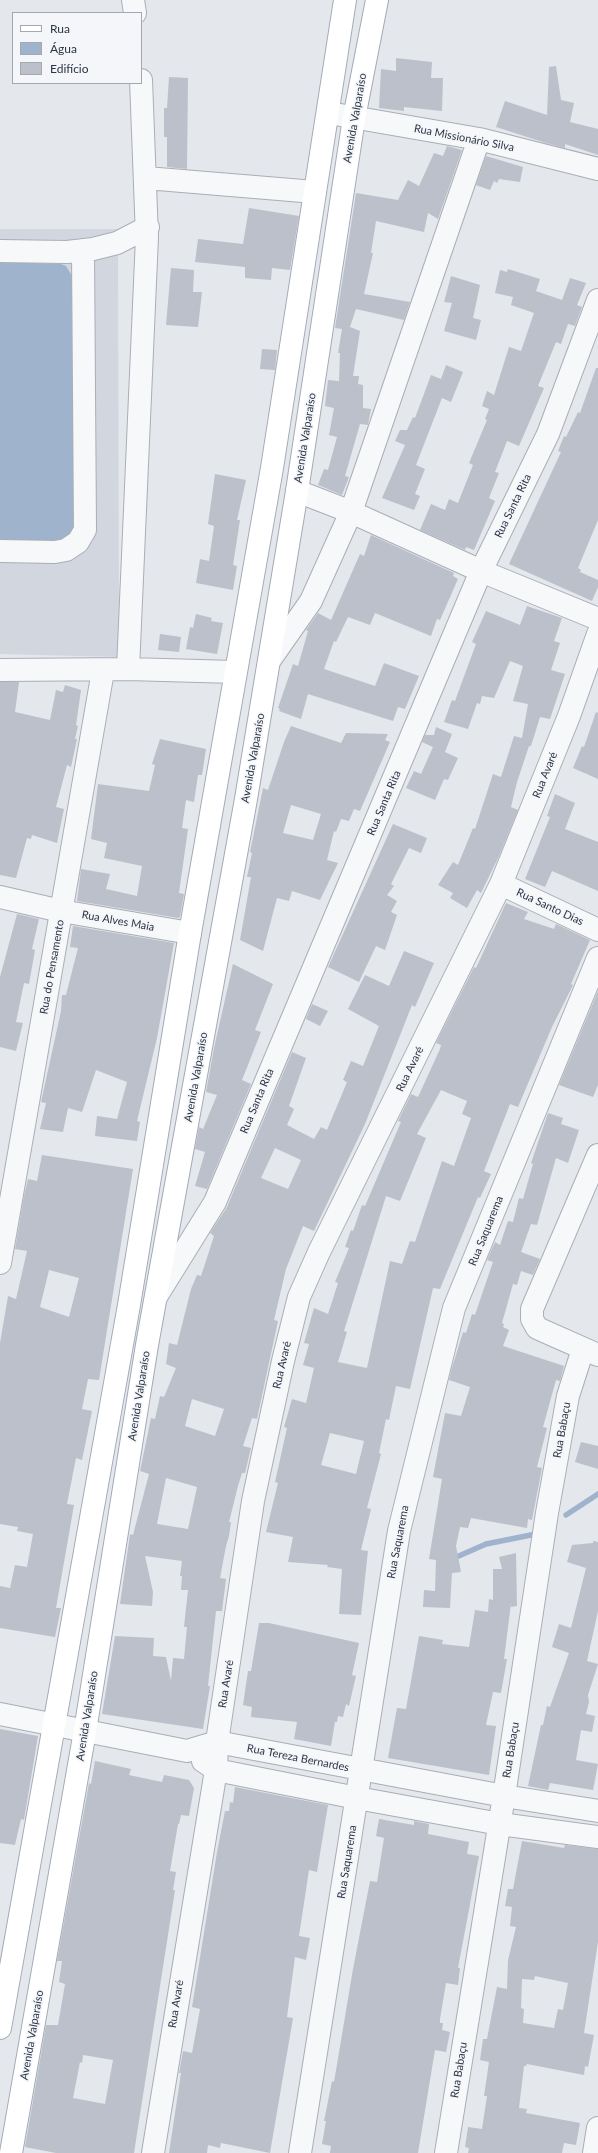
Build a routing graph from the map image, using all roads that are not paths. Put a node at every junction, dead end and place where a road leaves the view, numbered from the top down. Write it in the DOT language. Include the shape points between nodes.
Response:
graph roads {
  1 [pos="133,0"];
  2 [pos="345,0"];
  3 [pos="377,0"];
  4 [pos="135,12"];
  5 [pos="141,84"];
  6 [pos="329,112"];
  7 [pos="354,118"];
  8 [pos="479,139"];
  9 [pos="598,169"];
  10 [pos="146,178"];
  11 [pos="315,192"];
  12 [pos="148,226"];
  13 [pos="83,250"];
  14 [pos="0,251"];
  15 [pos="598,300"];
  16 [pos="297,491"];
  17 [pos="351,512"];
  18 [pos="0,551"];
  19 [pos="482,571"];
  20 [pos="598,619"];
  21 [pos="598,634"];
  22 [pos="269,660"];
  23 [pos="128,669"];
  24 [pos="0,670"];
  25 [pos="103,671"];
  26 [pos="236,672"];
  27 [pos="199,879"];
  28 [pos="230,884"];
  29 [pos="501,884"];
  30 [pos="0,897"];
  31 [pos="61,911"];
  32 [pos="598,930"];
  33 [pos="190,933"];
  34 [pos="598,958"];
  35 [pos="598,1155"];
  36 [pos="5,1200"];
  37 [pos="0,1263"];
  38 [pos="156,1298"];
  39 [pos="590,1352"];
  40 [pos="0,1714"];
  41 [pos="55,1724"];
  42 [pos="85,1731"];
  43 [pos="217,1742"];
  44 [pos="187,1751"];
  45 [pos="216,1770"];
  46 [pos="361,1770"];
  47 [pos="504,1796"];
  48 [pos="357,1798"];
  49 [pos="598,1811"];
  50 [pos="500,1824"];
  51 [pos="598,1837"];
  52 [pos="0,2028"];
  53 [pos="598,2128"];
  54 [pos="11,2153"];
  55 [pos="153,2153"];
  56 [pos="300,2153"];
  57 [pos="446,2153"];
  58 [pos="594,2153"];
  1 -- 4 [label="street"];
  2 -- 6 [label="main road"];
  3 -- 7 [label="main road, Avenida Valparaíso"];
  5 -- 10 [label="street"];
  6 -- 7 [label="street, Rua Missionário Silva"];
  6 -- 11 [label="main road"];
  7 -- 8 [label="street, Rua Missionário Silva"];
  7 -- 16 [label="main road, Avenida Valparaíso"];
  8 -- 9 [label="street, Rua Missionário Silva"];
  8 -- 17 [label="street"];
  10 -- 11 [label="street"];
  10 -- 12 [label="street"];
  11 -- 26 [label="main road" via="272,468"];
  12 -- 13 [label="street" via="117,243"];
  12 -- 23 [label="street"];
  13 -- 14 [label="street"];
  13 -- 18 [label="street" via="85,530 78,542 66,550"];
  15 -- 19 [label="street, Rua Santa Rita" via="548,434"];
  16 -- 17 [label="street"];
  16 -- 22 [label="main road, Avenida Valparaíso"];
  17 -- 19 [label="street"];
  17 -- 22 [label="street" via="311,601"];
  19 -- 20 [label="street"];
  19 -- 38 [label="street, Rua Santa Rita" via="215,1202"];
  21 -- 29 [label="street, Rua Avaré" via="569,716"];
  22 -- 28 [label="main road, Avenida Valparaíso"];
  23 -- 25 [label="street"];
  23 -- 26 [label="street"];
  24 -- 25 [label="street"];
  25 -- 31 [label="street, Rua do Pensamento"];
  26 -- 27 [label="main road"];
  27 -- 28 [label="main road"];
  27 -- 33 [label="main road"];
  28 -- 38 [label="main road, Avenida Valparaíso"];
  29 -- 32 [label="street, Rua Santo Dias"];
  29 -- 43 [label="street, Rua Avaré" via="299,1297 253,1501"];
  30 -- 31 [label="street, Rua Alves Maia"];
  31 -- 33 [label="street, Rua Alves Maia"];
  31 -- 36 [label="street, Rua do Pensamento"];
  33 -- 41 [label="main road" via="129,1305"];
  34 -- 46 [label="street, Rua Saquarema" via="454,1308 398,1531"];
  35 -- 39 [label="street" via="532,1309 532,1319 537,1328"];
  36 -- 37 [label="street, Rua do Pensamento"];
  38 -- 42 [label="main road, Avenida Valparaíso"];
  39 -- 47 [label="street, Rua Babaçu" via="568,1396 547,1513"];
  40 -- 41 [label="street, Rua Tereza Bernardes"];
  41 -- 42 [label="street, Rua Tereza Bernardes"];
  41 -- 52 [label="main road"];
  42 -- 44 [label="street, Rua Tereza Bernardes"];
  42 -- 54 [label="main road, Avenida Valparaíso"];
  43 -- 44 [label="street, Rua Tereza Bernardes"];
  43 -- 45 [label="street, Rua Avaré"];
  43 -- 46 [label="street, Rua Tereza Bernardes"];
  44 -- 45 [label="street"];
  45 -- 48 [label="street"];
  45 -- 55 [label="street, Rua Avaré"];
  46 -- 47 [label="street, Rua Tereza Bernardes"];
  46 -- 48 [label="street, Rua Saquarema"];
  47 -- 49 [label="street, Rua Tereza Bernardes"];
  47 -- 50 [label="street, Rua Babaçu"];
  48 -- 50 [label="street"];
  48 -- 56 [label="street, Rua Saquarema"];
  50 -- 51 [label="street"];
  50 -- 57 [label="street, Rua Babaçu"];
  53 -- 58 [label="street"];
}
